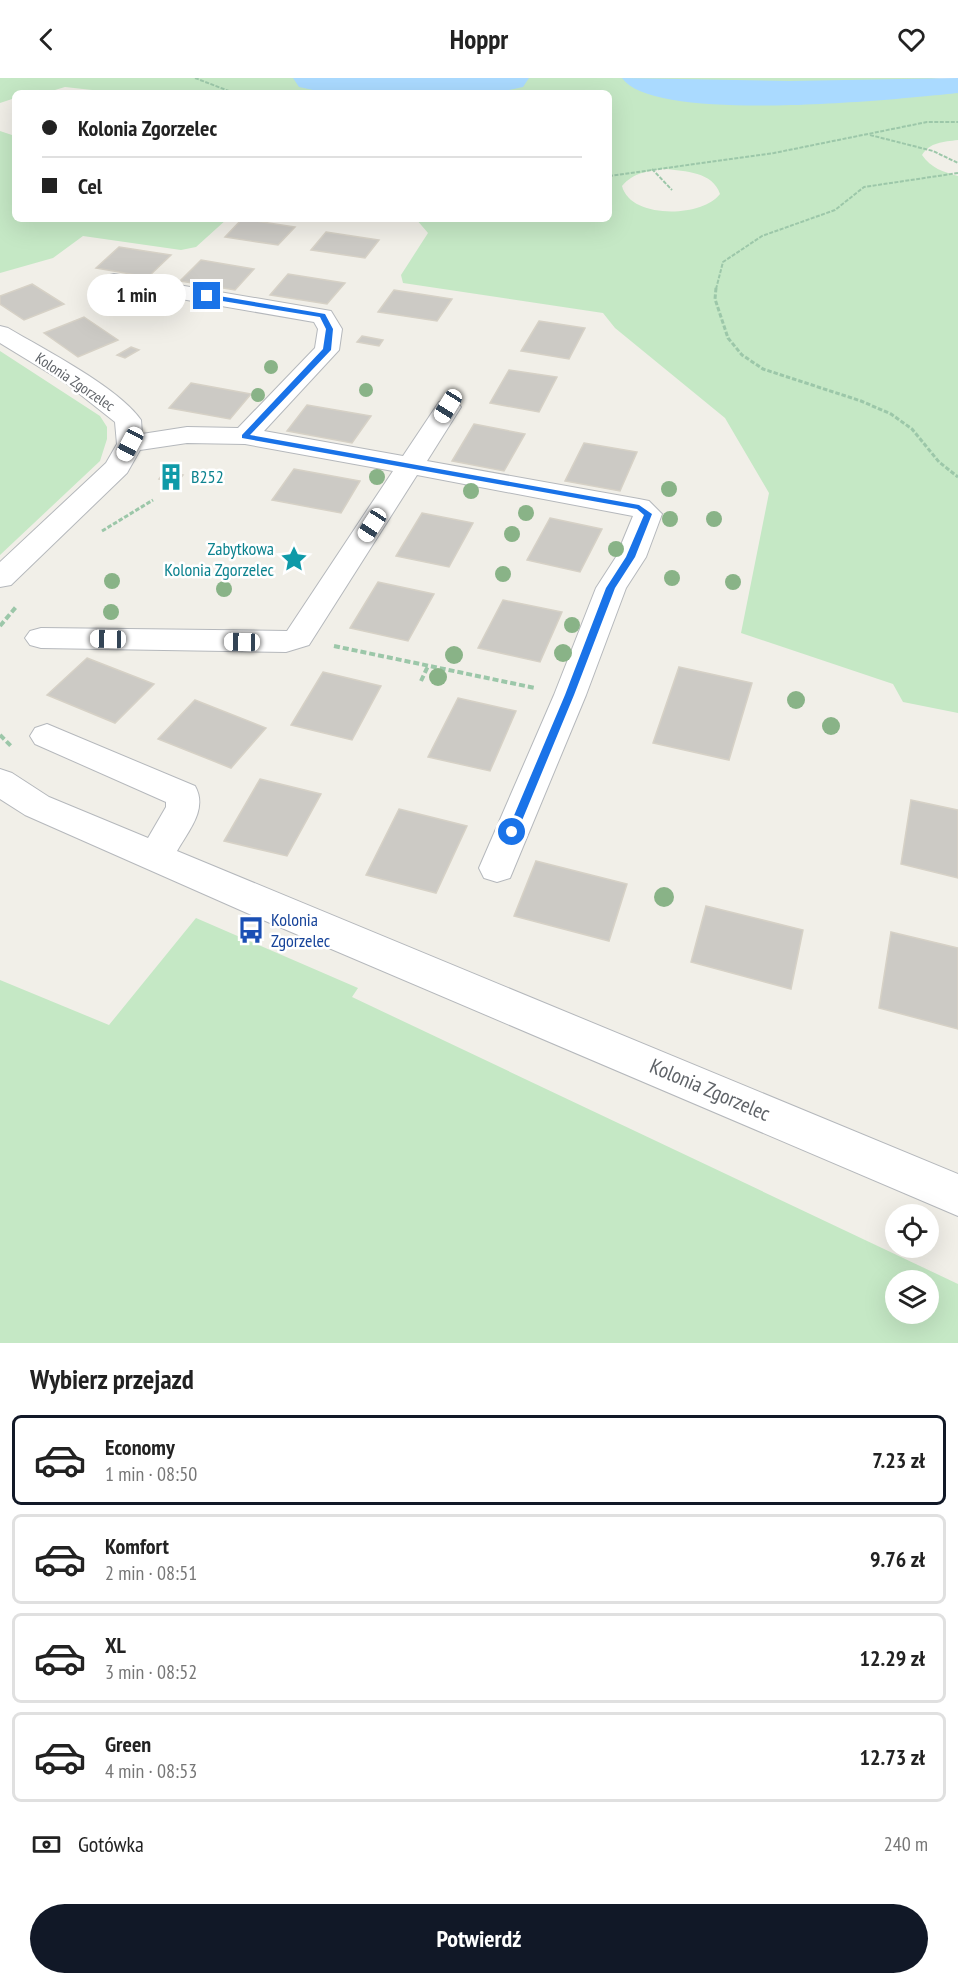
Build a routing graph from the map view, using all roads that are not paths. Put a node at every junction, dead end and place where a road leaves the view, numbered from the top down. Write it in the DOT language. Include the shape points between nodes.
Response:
graph roads {
  1 [pos="114,281"];
  2 [pos="0,333"];
  3 [pos="448,406"];
  4 [pos="245,436"];
  5 [pos="130,444"];
  6 [pos="411,467"];
  7 [pos="0,578"];
  8 [pos="41,638"];
  9 [pos="47,736"];
  10 [pos="0,782"];
  11 [pos="156,856"];
  12 [pos="497,868"];
  13 [pos="958,1196"];
  1 -- 4 [label="street" via="322,316 330,329 327,350"];
  2 -- 5 [label="street, Kolonia Zgorzelec" via="108,402 128,420"];
  3 -- 6 [label="street"];
  4 -- 5 [label="street" via="187,435"];
  4 -- 6 [label="street"];
  5 -- 7 [label="street" via="117,467"];
  6 -- 8 [label="street" via="298,638 286,642"];
  6 -- 12 [label="street" via="639,507 648,514 631,557 611,588"];
  9 -- 11 [label="street" via="183,795 184,807"];
  10 -- 11 [label="street, Kolonia Zgorzelec" via="37,806"];
  11 -- 13 [label="street, Kolonia Zgorzelec"];
}
